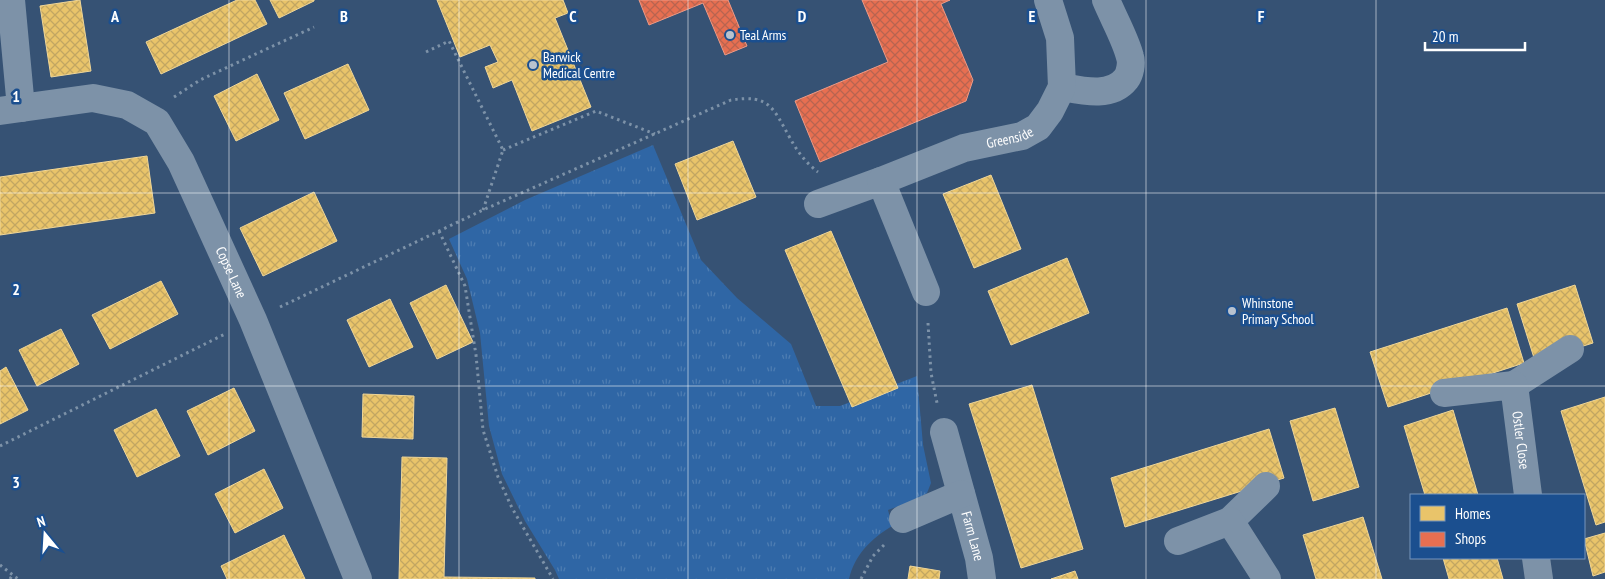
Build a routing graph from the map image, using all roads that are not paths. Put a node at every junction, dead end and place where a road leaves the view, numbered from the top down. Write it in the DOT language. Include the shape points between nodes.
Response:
graph roads {
  1 [pos="11,0"];
  2 [pos="1048,0"];
  3 [pos="1106,0"];
  4 [pos="1062,87"];
  5 [pos="10,110"];
  6 [pos="881,181"];
  7 [pos="818,204"];
  8 [pos="926,292"];
  9 [pos="1570,349"];
  10 [pos="1514,384"];
  11 [pos="1444,393"];
  12 [pos="944,432"];
  13 [pos="1266,486"];
  14 [pos="961,494"];
  15 [pos="1528,494"];
  16 [pos="903,518"];
  17 [pos="1230,521"];
  18 [pos="1178,541"];
  19 [pos="1536,559"];
  20 [pos="358,579"];
  21 [pos="982,579"];
  22 [pos="1267,579"];
  23 [pos="1539,579"];
  1 -- 5 [label="street"];
  2 -- 4 [label="street, Greenside" via="1060,38"];
  3 -- 4 [label="street" via="1131,58 1129,75 1120,86 1106,91 1084,92"];
  4 -- 6 [label="street, Greenside" via="1050,112 1038,127 1022,136 964,148"];
  5 -- 20 [label="street, Copse Lane" via="93,98 127,104 157,122 181,162 253,320"];
  6 -- 7 [label="street, Greenside"];
  6 -- 8 [label="street"];
  9 -- 10 [label="street"];
  10 -- 11 [label="street"];
  10 -- 15 [label="street, Ostler Close"];
  12 -- 14 [label="street, Farm Lane"];
  13 -- 17 [label="street"];
  14 -- 16 [label="street, Farm Lane"];
  14 -- 21 [label="street, Farm Lane"];
  17 -- 18 [label="street"];
  17 -- 22 [label="street"];
  19 -- 23 [label="street"];
}
